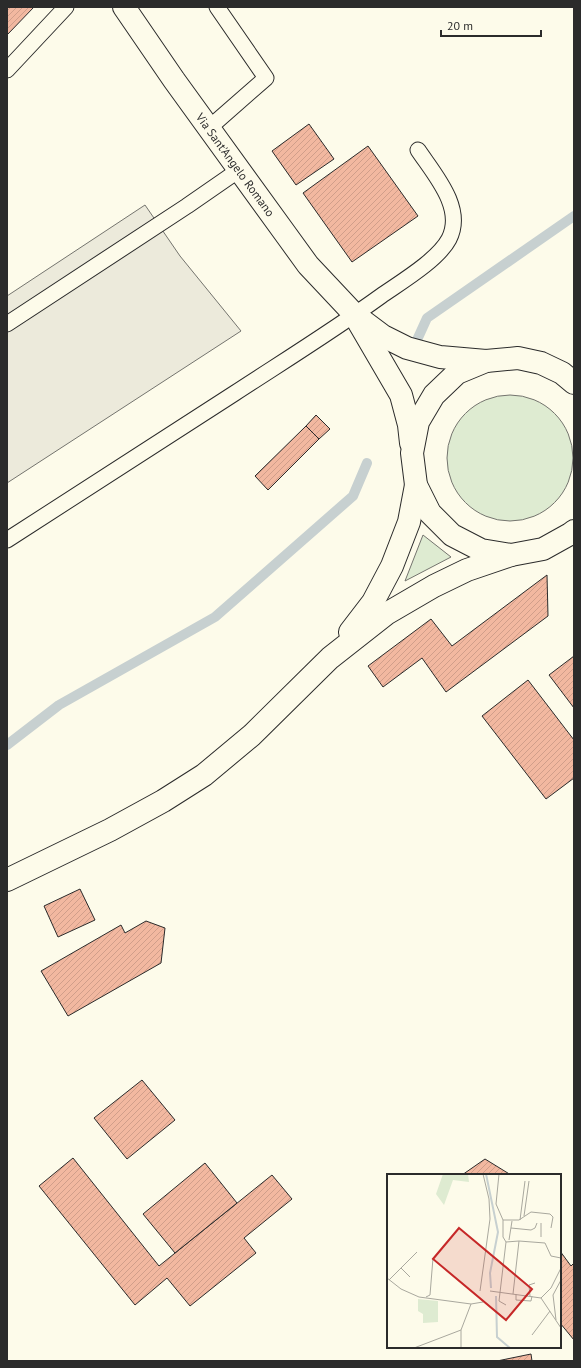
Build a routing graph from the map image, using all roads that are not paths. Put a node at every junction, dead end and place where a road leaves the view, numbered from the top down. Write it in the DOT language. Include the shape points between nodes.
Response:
graph roads {
  1 [pos="66,7"];
  2 [pos="124,7"];
  3 [pos="217,7"];
  4 [pos="7,70"];
  5 [pos="209,128"];
  6 [pos="418,150"];
  7 [pos="239,170"];
  8 [pos="355,315"];
  9 [pos="7,324"];
  10 [pos="486,361"];
  11 [pos="574,383"];
  12 [pos="412,453"];
  13 [pos="416,484"];
  14 [pos="573,533"];
  15 [pos="7,540"];
  16 [pos="512,555"];
  17 [pos="330,658"];
  18 [pos="7,880"];
  1 -- 4 [label="lane"];
  2 -- 5 [label="main road, Via Sant'Angelo Romano"];
  3 -- 5 [label="lane" via="266,78"];
  5 -- 7 [label="main road, Via Sant'Angelo Romano"];
  6 -- 8 [label="lane" via="449,199 454,225 442,249 429,261"];
  7 -- 8 [label="main road, Via Sant'Angelo Romano" via="308,264"];
  7 -- 9 [label="lane"];
  8 -- 10 [label="main road, Via Sant'Angelo Romano" via="383,336 407,348 440,357"];
  8 -- 12 [label="main road, Via Sant'Angelo Romano" via="401,395 409,425"];
  8 -- 15 [label="lane"];
  10 -- 11 [label="main road" via="518,358 541,363 562,373"];
  10 -- 12 [label="main road" via="457,373 434,395 418,422"];
  12 -- 13 [label="main road, Via Sant'Angelo Romano"];
  13 -- 16 [label="main road" via="430,513 452,535 480,550"];
  13 -- 17 [label="main road" via="409,522 392,566 373,602"];
  14 -- 16 [label="main road" via="543,549"];
  16 -- 17 [label="main road" via="467,570 434,586 386,614"];
  17 -- 18 [label="main road" via="252,735 204,775 110,830"];
}
